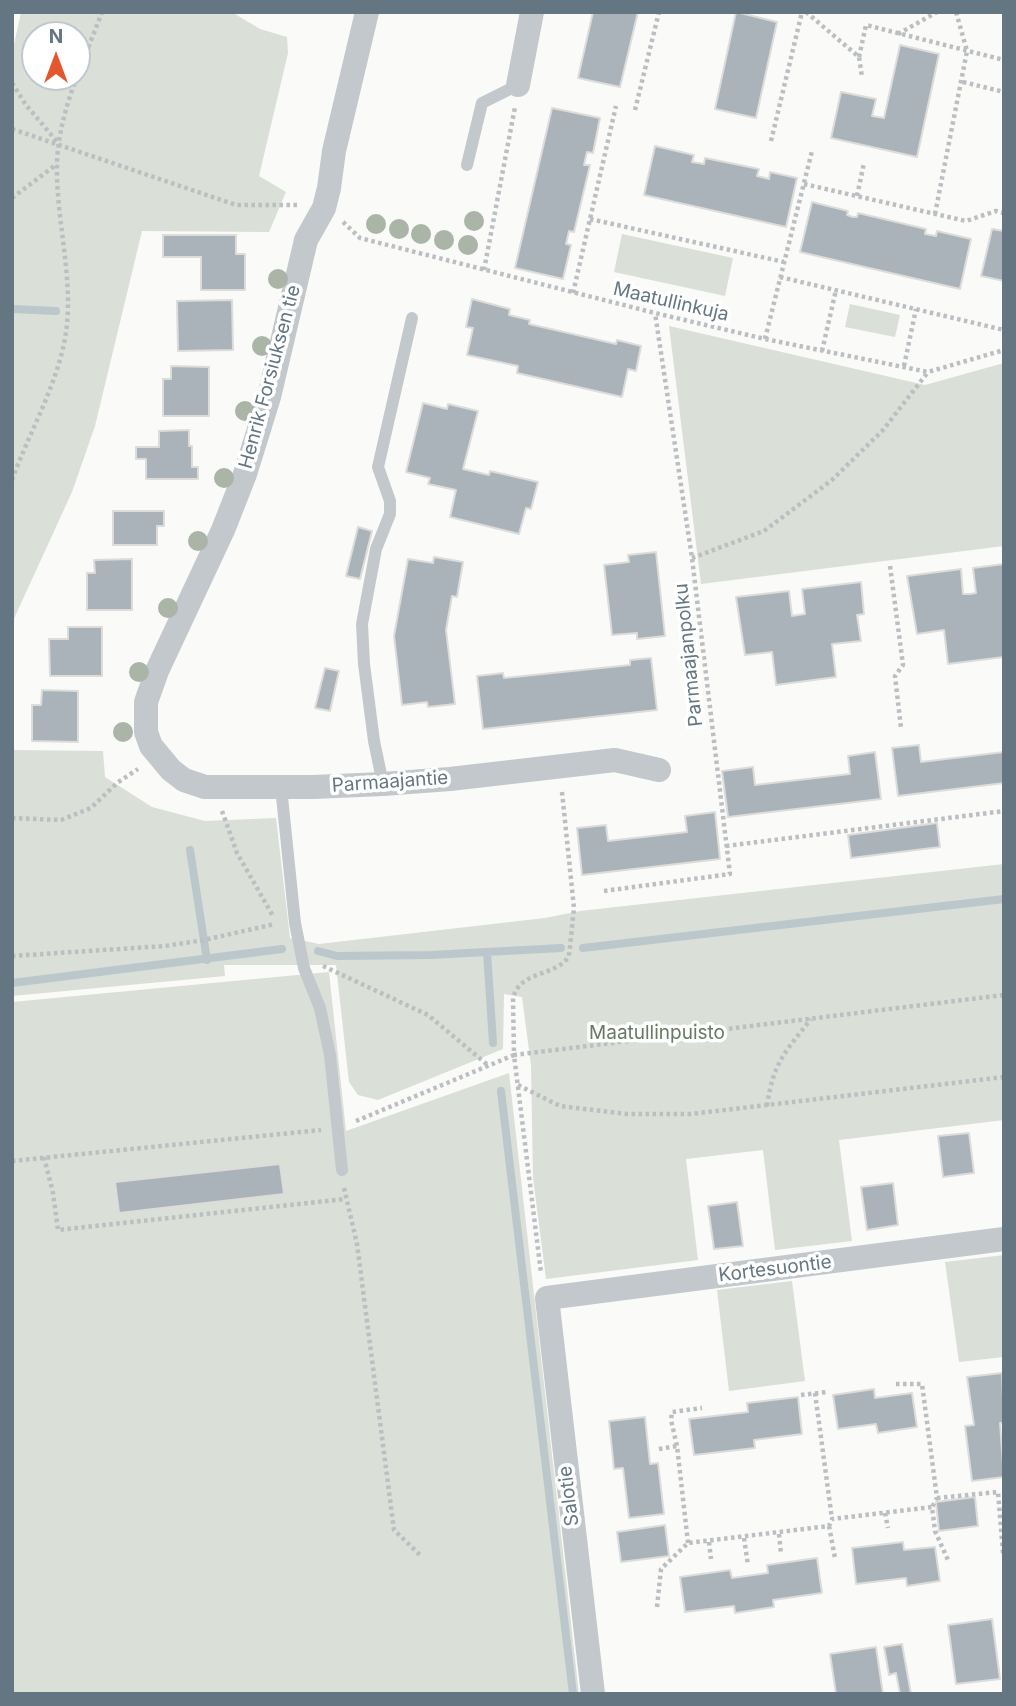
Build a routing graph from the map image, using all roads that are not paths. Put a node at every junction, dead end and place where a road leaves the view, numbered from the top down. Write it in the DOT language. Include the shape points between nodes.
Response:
graph roads {
  1 [pos="366,12"];
  2 [pos="532,12"];
  3 [pos="518,86"];
  4 [pos="467,165"];
  5 [pos="412,318"];
  6 [pos="146,732"];
  7 [pos="659,770"];
  8 [pos="383,784"];
  9 [pos="281,787"];
  10 [pos="342,1170"];
  11 [pos="1004,1239"];
  12 [pos="547,1298"];
  13 [pos="593,1694"];
  1 -- 6 [label="street, Henrik Forsiuksen tie" via="324,208 306,240 269,397 223,530 149,692"];
  2 -- 3 [label="street"];
  3 -- 4 [label="lane" via="482,103"];
  5 -- 8 [label="lane" via="377,467 390,514 376,549 362,624"];
  6 -- 9 [label="street, Parmaajantie" via="156,754 184,780 205,787"];
  7 -- 8 [label="street, Parmaajantie" via="615,760"];
  8 -- 9 [label="street, Parmaajantie"];
  9 -- 10 [label="lane" via="295,923 330,1055"];
  11 -- 12 [label="street, Kortesuontie"];
  12 -- 13 [label="street, Salotie"];
}
